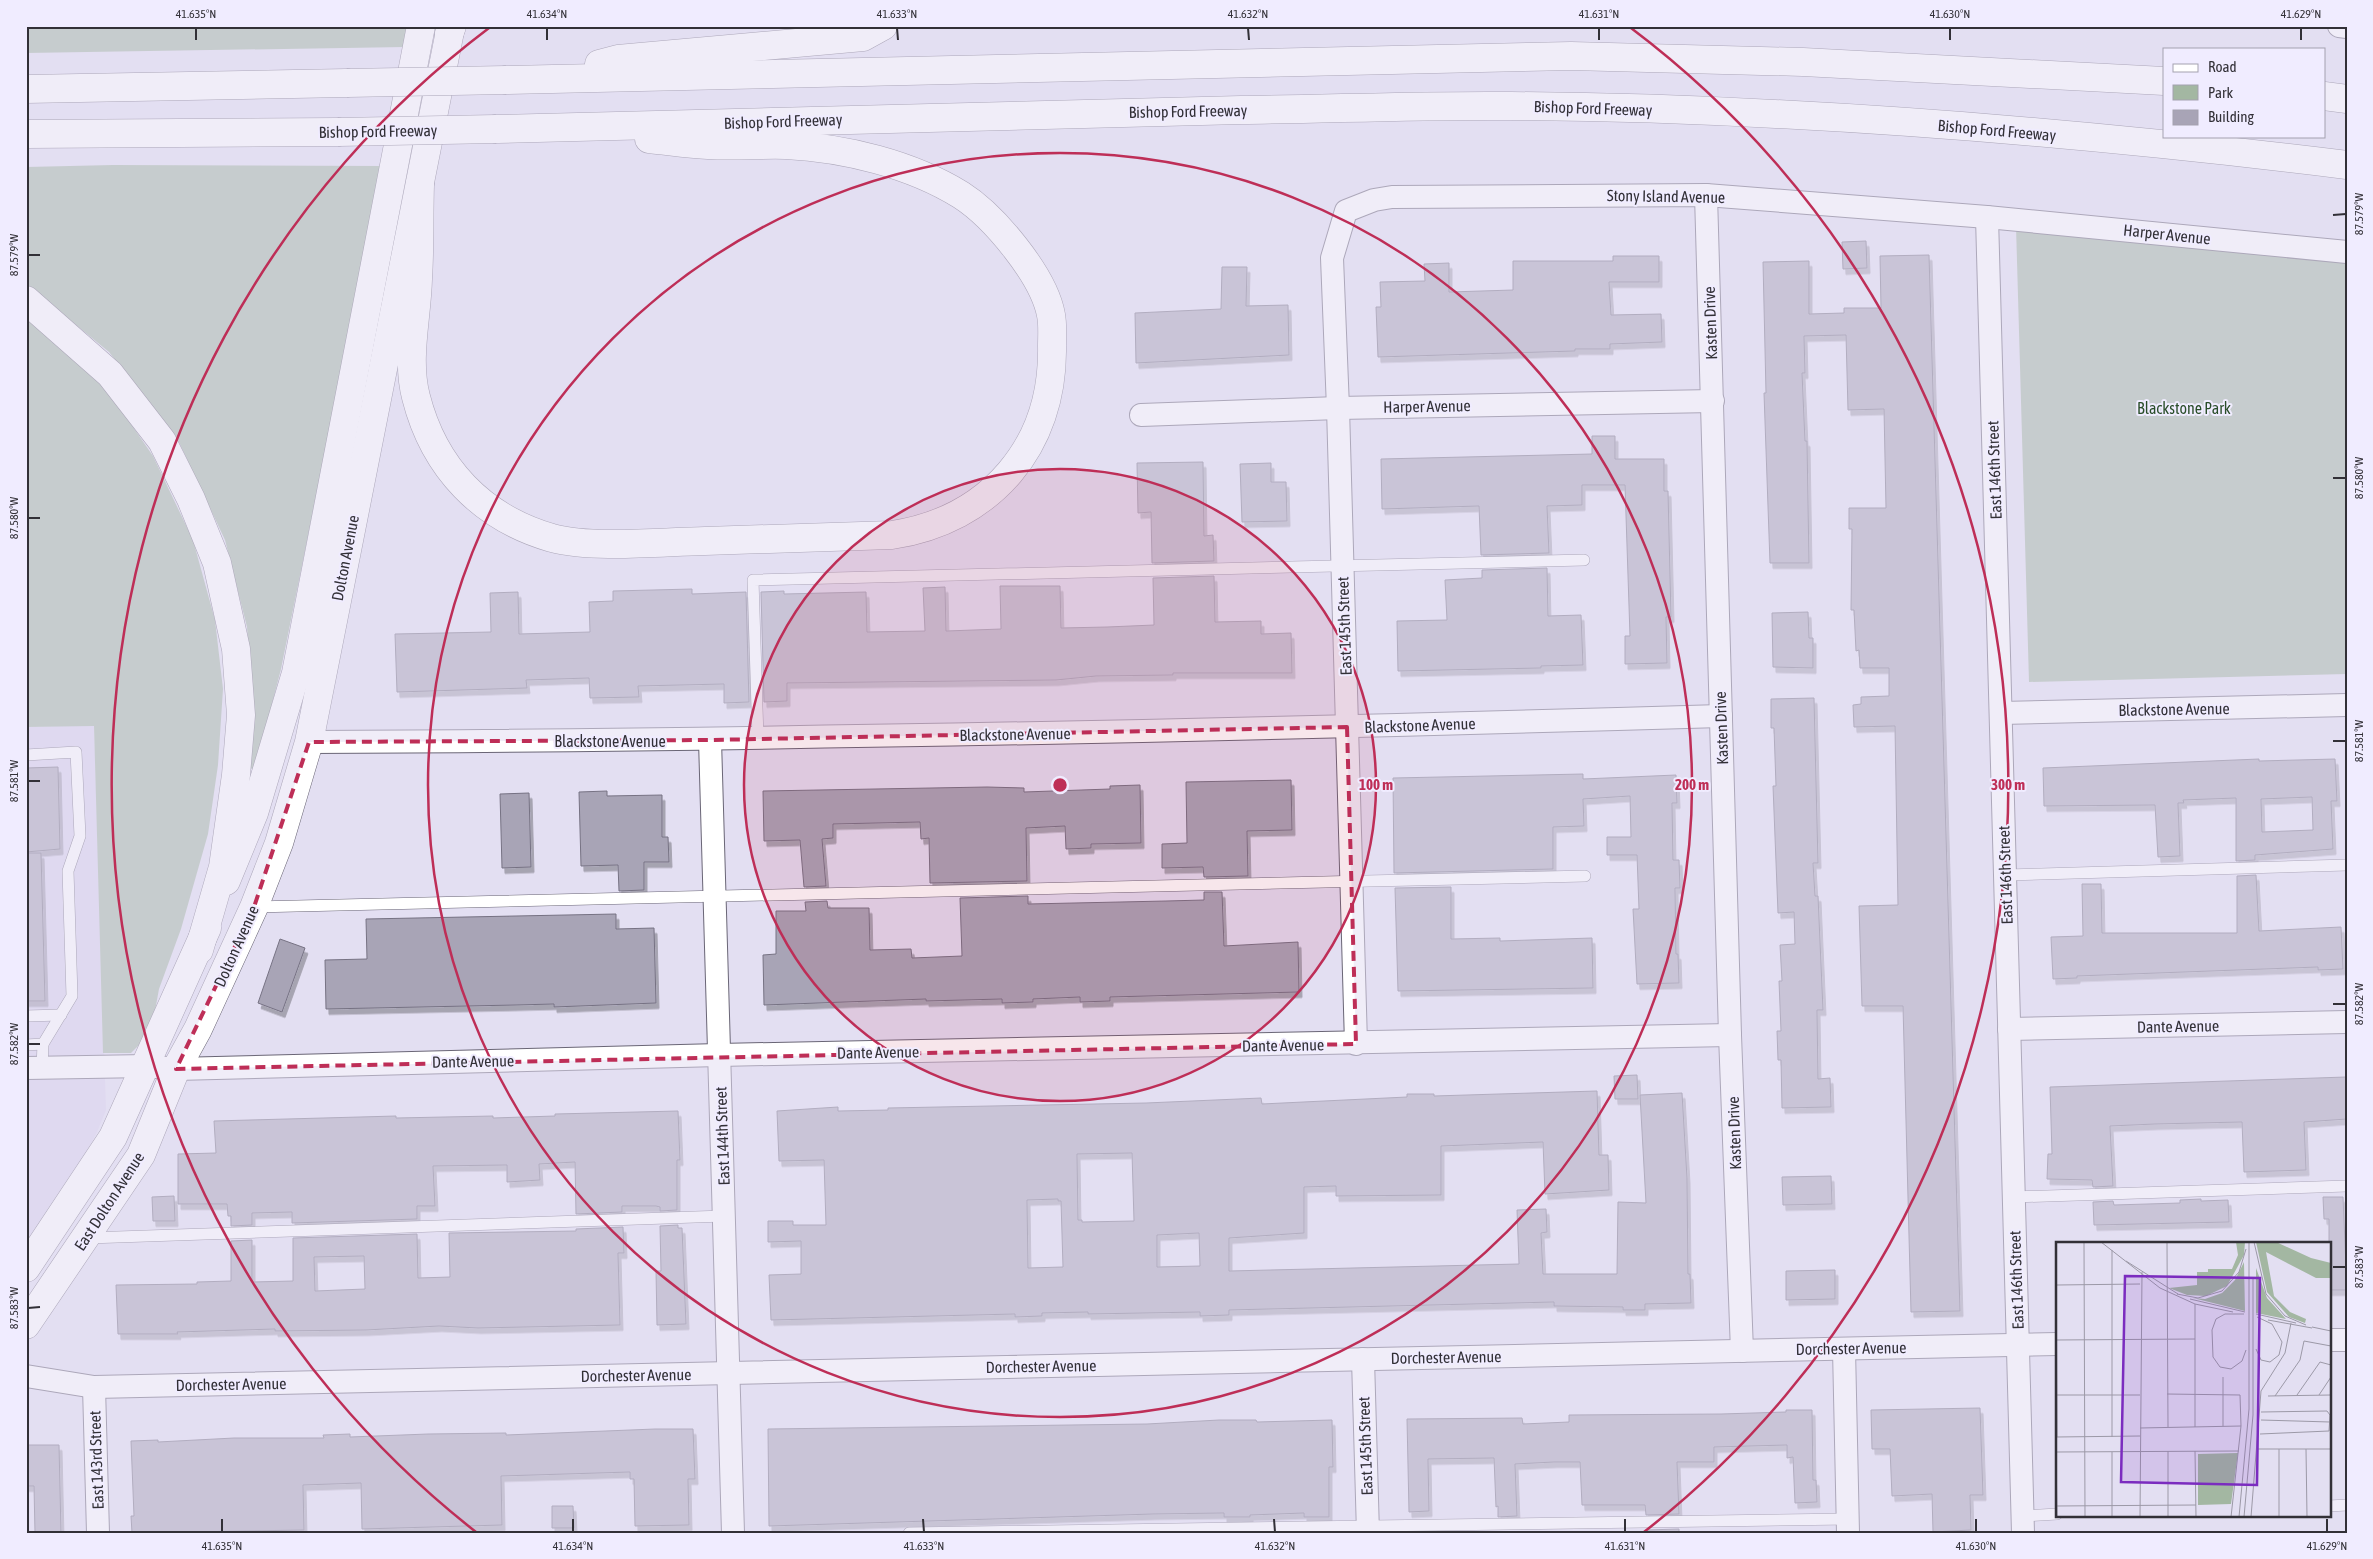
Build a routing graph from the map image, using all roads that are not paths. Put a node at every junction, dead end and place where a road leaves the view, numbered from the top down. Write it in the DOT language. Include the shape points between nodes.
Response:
graph roads {
  1 [pos="421,26"];
  2 [pos="883,26"];
  3 [pos="2339,26"];
  4 [pos="2347,27"];
  5 [pos="451,29"];
  6 [pos="542,79"];
  7 [pos="2163,81"];
  8 [pos="26,89"];
  9 [pos="2326,96"];
  10 [pos="2347,98"];
  11 [pos="543,127"];
  12 [pos="26,134"];
  13 [pos="2347,165"];
  14 [pos="420,184"];
  15 [pos="1706,195"];
  16 [pos="1346,211"];
  17 [pos="1987,217"];
  18 [pos="2347,252"];
  19 [pos="26,300"];
  20 [pos="1713,401"];
  21 [pos="1338,408"];
  22 [pos="1141,415"];
  23 [pos="1584,560"];
  24 [pos="1343,566"];
  25 [pos="2347,705"];
  26 [pos="2000,713"];
  27 [pos="1721,716"];
  28 [pos="1347,727"];
  29 [pos="758,739"];
  30 [pos="710,740"];
  31 [pos="309,742"];
  32 [pos="26,755"];
  33 [pos="2347,865"];
  34 [pos="2005,875"];
  35 [pos="1585,876"];
  36 [pos="1351,881"];
  37 [pos="715,896"];
  38 [pos="254,907"];
  39 [pos="198,950"];
  40 [pos="61,1015"];
  41 [pos="26,1016"];
  42 [pos="2347,1022"];
  43 [pos="2009,1029"];
  44 [pos="1730,1035"];
  45 [pos="43,1044"];
  46 [pos="1356,1044"];
  47 [pos="26,1045"];
  48 [pos="719,1055"];
  49 [pos="147,1066"];
  50 [pos="34,1068"];
  51 [pos="176,1069"];
  52 [pos="2347,1186"];
  53 [pos="2014,1197"];
  54 [pos="724,1216"];
  55 [pos="86,1238"];
  56 [pos="26,1268"];
  57 [pos="26,1325"];
  58 [pos="2330,1340"];
  59 [pos="2347,1340"];
  60 [pos="2056,1344"];
  61 [pos="2018,1345"];
  62 [pos="1844,1349"];
  63 [pos="1742,1351"];
  64 [pos="1363,1359"];
  65 [pos="728,1373"];
  66 [pos="26,1376"];
  67 [pos="94,1387"];
  68 [pos="2347,1505"];
  69 [pos="2330,1506"];
  70 [pos="2056,1514"];
  71 [pos="2022,1524"];
  72 [pos="1848,1526"];
  73 [pos="1368,1529"];
  74 [pos="98,1533"];
  75 [pos="733,1533"];
  76 [pos="909,1533"];
  1 -- 39 [label="main road, Dolton Avenue" via="296,673 254,812"];
  2 -- 6 [label="main road" via="862,37 618,59"];
  3 -- 4 [label="street"];
  5 -- 14 [label="main road, Dolton Avenue"];
  6 -- 7 [label="main road" via="1571,56 1803,62"];
  6 -- 8 [label="main road, bridge"];
  9 -- 10 [label="main road"];
  11 -- 12 [label="main road, Bishop Ford Freeway, bridge"];
  11 -- 13 [label="main road, Bishop Ford Freeway" via="1102,112 1511,106 1892,121 2202,147"];
  11 -- 14 [label="main road" via="709,145 787,145 842,152 908,169 962,196 1003,231 1035,275 1051,314 1052,364 1048,401 1032,442 993,492 920,531 892,535 603,544 553,538 510,522 483,506 446,467 430,437 416,397 411,359 418,280"];
  14 -- 31 [label="main road, Dolton Avenue"];
  15 -- 16 [label="street, Stony Island Avenue" via="1392,197"];
  15 -- 17 [label="street, Stony Island Avenue"];
  15 -- 20 [label="street, Kasten Drive"];
  16 -- 21 [label="street, East 145th Street" via="1332,258"];
  17 -- 18 [label="street, Harper Avenue"];
  17 -- 26 [label="street, East 146th Street"];
  19 -- 39 [label="main road" via="110,374 162,441 191,498 217,563 236,649 241,715 223,867"];
  20 -- 21 [label="street, Harper Avenue"];
  20 -- 27 [label="street, Kasten Drive"];
  21 -- 22 [label="street, Harper Avenue"];
  21 -- 24 [label="street, East 145th Street"];
  23 -- 24 [label="lane"];
  24 -- 28 [label="street, East 145th Street"];
  24 -- 29 [label="lane" via="753,580"];
  25 -- 26 [label="street, Blackstone Avenue"];
  26 -- 34 [label="street, East 146th Street"];
  27 -- 28 [label="street, Blackstone Avenue"];
  27 -- 44 [label="street, Kasten Drive"];
  28 -- 29 [label="street, Blackstone Avenue"];
  28 -- 36 [label="street, East 145th Street"];
  29 -- 30 [label="street, Blackstone Avenue"];
  30 -- 31 [label="street, Blackstone Avenue"];
  30 -- 37 [label="street, East 144th Street"];
  31 -- 38 [label="main road, Dolton Avenue" via="279,843"];
  32 -- 40 [label="lane" via="76,752 80,836 68,871 72,996"];
  33 -- 34 [label="lane"];
  34 -- 43 [label="street, East 146th Street"];
  35 -- 36 [label="lane"];
  36 -- 37 [label="lane"];
  36 -- 46 [label="street, East 145th Street"];
  37 -- 38 [label="lane"];
  37 -- 48 [label="street, East 144th Street"];
  38 -- 51 [label="main road, Dolton Avenue"];
  39 -- 49 [label="main road, Dolton Avenue"];
  40 -- 41 [label="lane"];
  40 -- 45 [label="lane"];
  42 -- 43 [label="street, Dante Avenue"];
  43 -- 53 [label="street, East 146th Street"];
  44 -- 46 [label="street, Dante Avenue"];
  44 -- 63 [label="street, Kasten Drive"];
  45 -- 47 [label="lane"];
  45 -- 50 [label="lane"];
  46 -- 48 [label="street, Dante Avenue"];
  48 -- 51 [label="street, Dante Avenue"];
  48 -- 54 [label="street, East 144th Street"];
  49 -- 50 [label="street, Dante Avenue"];
  49 -- 51 [label="street, Dante Avenue"];
  49 -- 56 [label="main road, East Dolton Avenue" via="113,1137"];
  51 -- 55 [label="main road, East Dolton Avenue" via="141,1155"];
  52 -- 53 [label="lane"];
  53 -- 61 [label="street, East 146th Street"];
  54 -- 55 [label="lane"];
  54 -- 65 [label="street, East 144th Street"];
  55 -- 57 [label="main road, East Dolton Avenue"];
  58 -- 59 [label="street"];
  60 -- 61 [label="street, Dorchester Avenue"];
  61 -- 62 [label="street, Dorchester Avenue"];
  61 -- 71 [label="street, East 146th Street"];
  62 -- 63 [label="street, Dorchester Avenue"];
  62 -- 72 [label="street"];
  63 -- 64 [label="street, Dorchester Avenue"];
  64 -- 65 [label="street, Dorchester Avenue"];
  64 -- 73 [label="street, East 145th Street"];
  65 -- 67 [label="street, Dorchester Avenue"];
  65 -- 75 [label="street, East 144th Street"];
  66 -- 67 [label="street, Dorchester Avenue"];
  67 -- 74 [label="street, East 143rd Street"];
  68 -- 69 [label="lane"];
  70 -- 71 [label="lane"];
  72 -- 73 [label="lane"];
  73 -- 76 [label="lane"];
}
